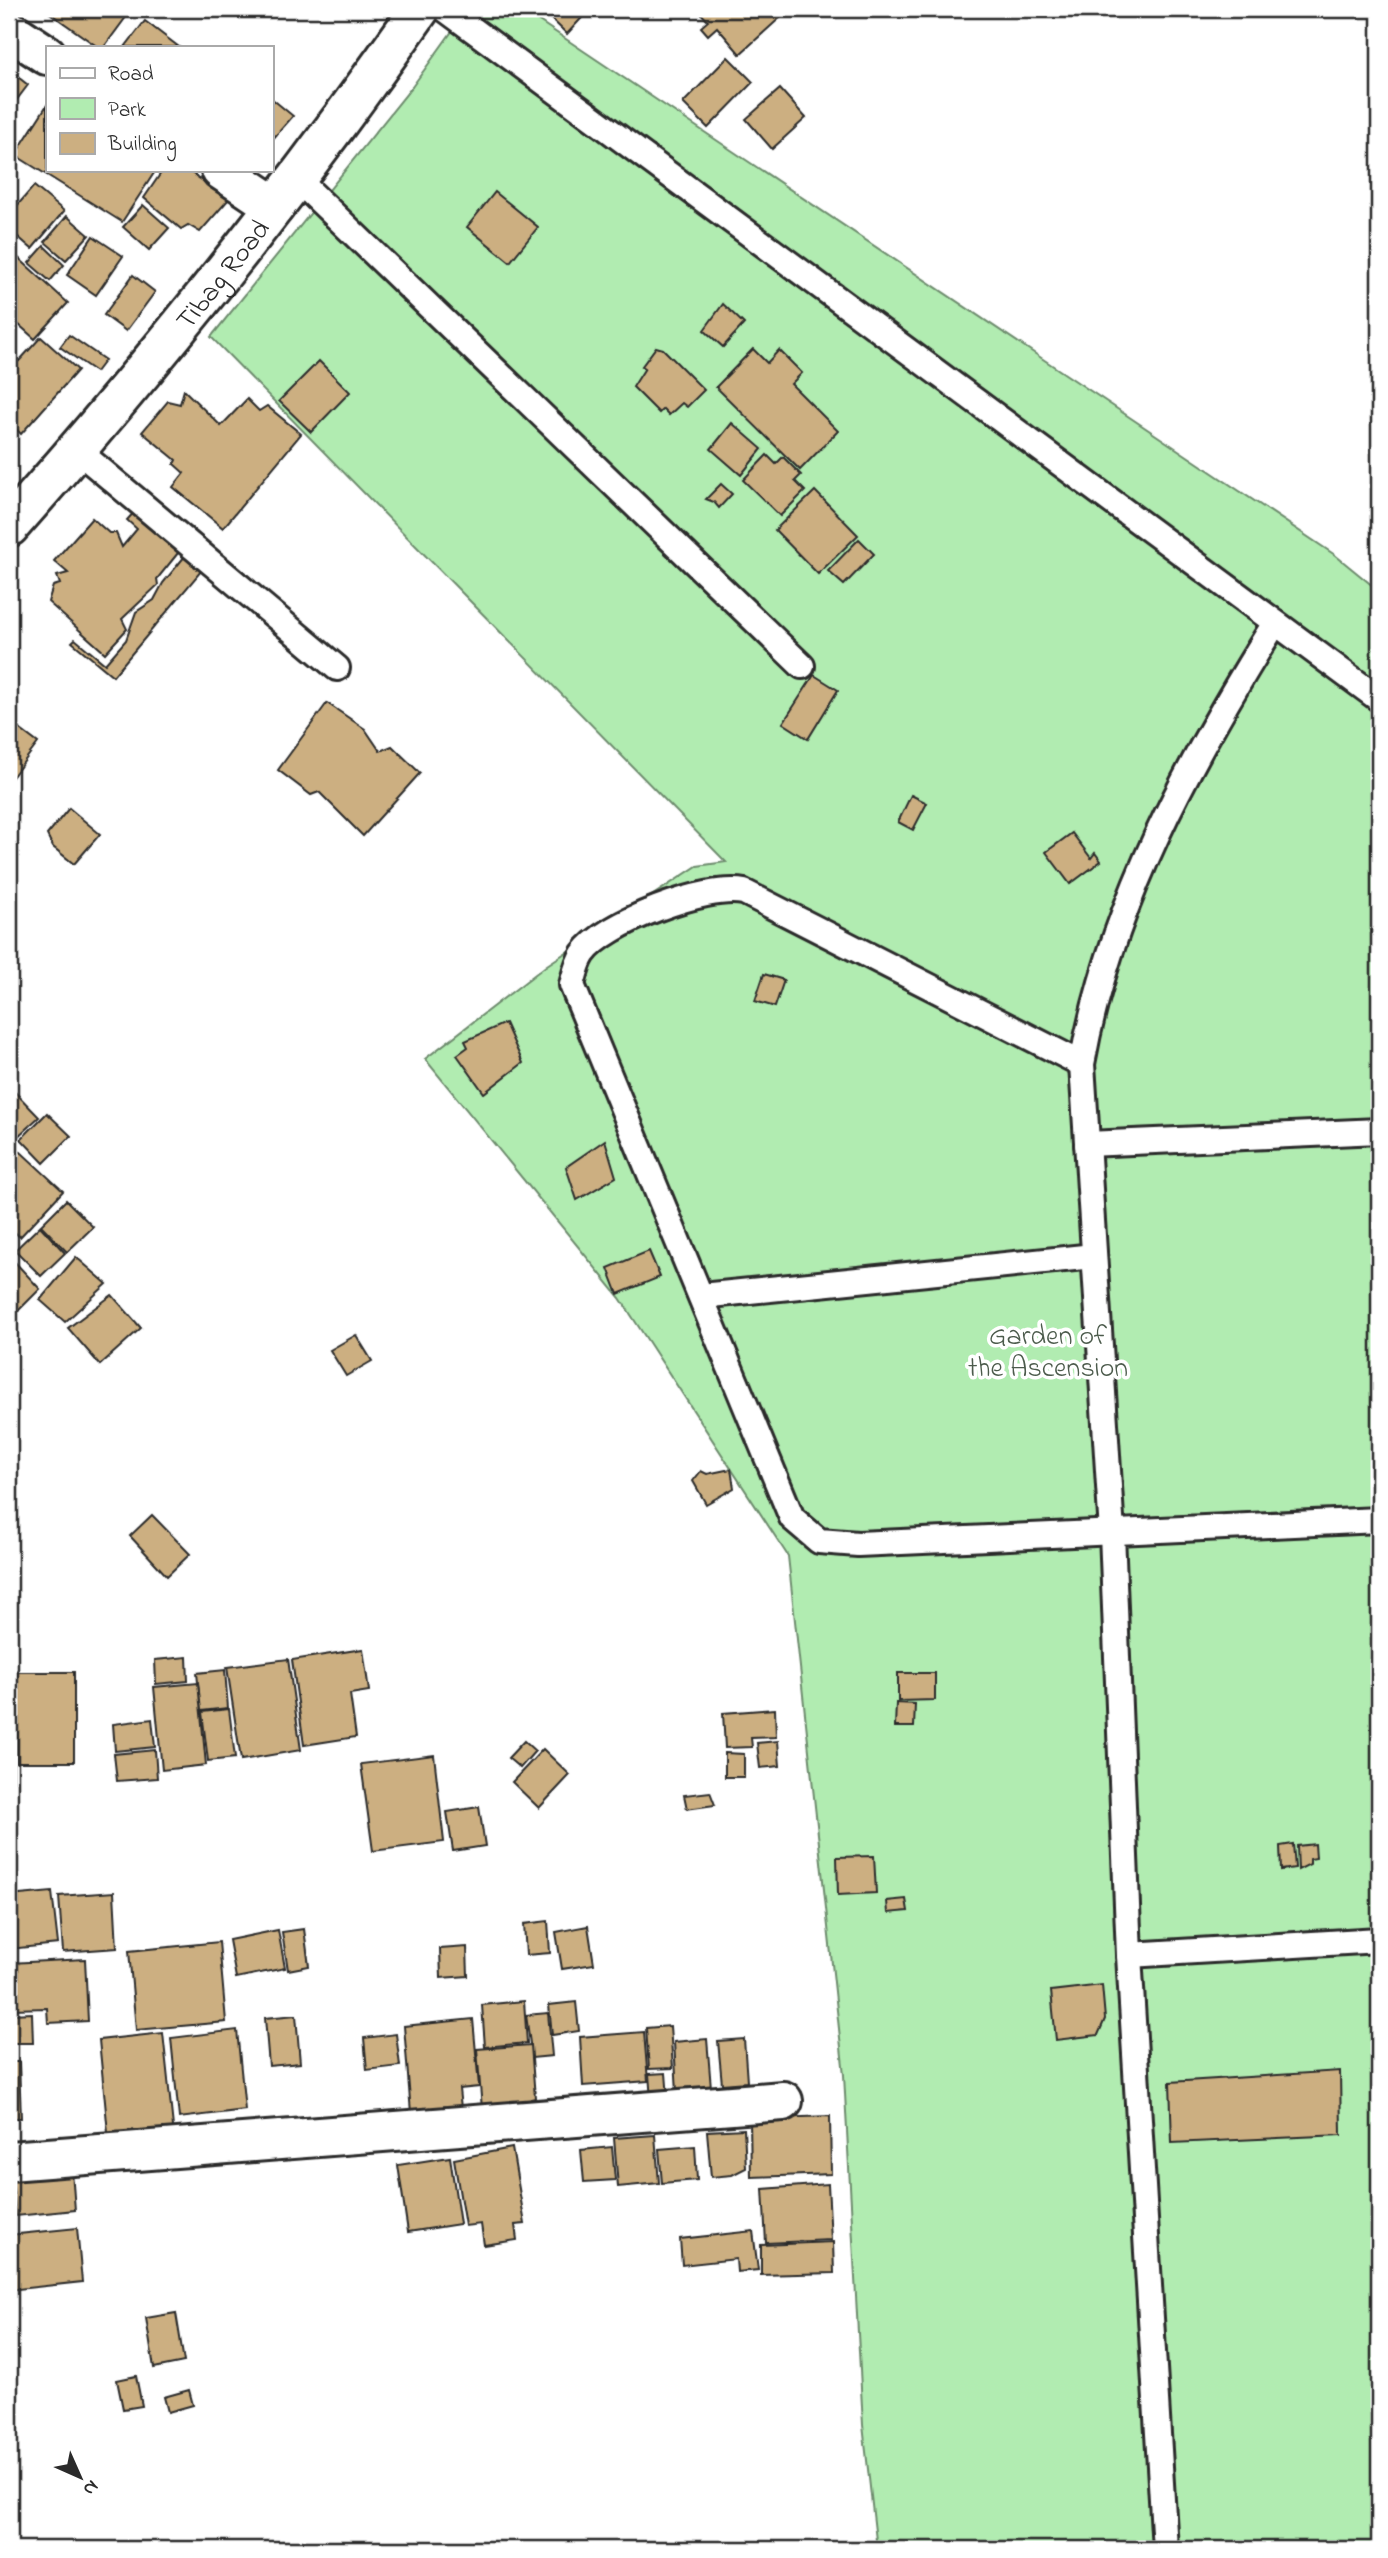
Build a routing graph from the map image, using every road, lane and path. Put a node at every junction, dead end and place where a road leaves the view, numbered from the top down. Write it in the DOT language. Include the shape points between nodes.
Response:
graph roads {
  1 [pos="420,9"];
  2 [pos="445,9"];
  3 [pos="9,30"];
  4 [pos="46,54"];
  5 [pos="226,172"];
  6 [pos="287,193"];
  7 [pos="77,450"];
  8 [pos="9,527"];
  9 [pos="1275,623"];
  10 [pos="802,666"];
  11 [pos="337,668"];
  12 [pos="1379,699"];
  13 [pos="1082,1064"];
  14 [pos="1379,1131"];
  15 [pos="1087,1144"];
  16 [pos="1094,1256"];
  17 [pos="701,1296"];
  18 [pos="1379,1520"];
  19 [pos="1111,1533"];
  20 [pos="1379,1940"];
  21 [pos="1129,1955"];
  22 [pos="783,2101"];
  23 [pos="9,2161"];
  24 [pos="1165,2549"];
  1 -- 6 [label="street, Tibag Road"];
  2 -- 9 [label="lane"];
  3 -- 4 [label="street"];
  5 -- 6 [label="street"];
  6 -- 7 [label="street, Tibag Road"];
  6 -- 10 [label="lane"];
  7 -- 8 [label="street, Tibag Road"];
  7 -- 11 [label="lane"];
  9 -- 12 [label="lane"];
  9 -- 13 [label="lane" via="1195,757 1135,889 1092,1007"];
  13 -- 15 [label="lane"];
  13 -- 17 [label="lane" via="744,892 695,894 603,934 582,955 572,985"];
  14 -- 15 [label="lane"];
  15 -- 16 [label="lane"];
  16 -- 17 [label="lane"];
  16 -- 19 [label="lane"];
  17 -- 19 [label="lane" via="792,1518 808,1535 819,1541 858,1544"];
  18 -- 19 [label="lane"];
  19 -- 21 [label="lane"];
  20 -- 21 [label="lane"];
  21 -- 24 [label="lane"];
  22 -- 23 [label="street"];
}
